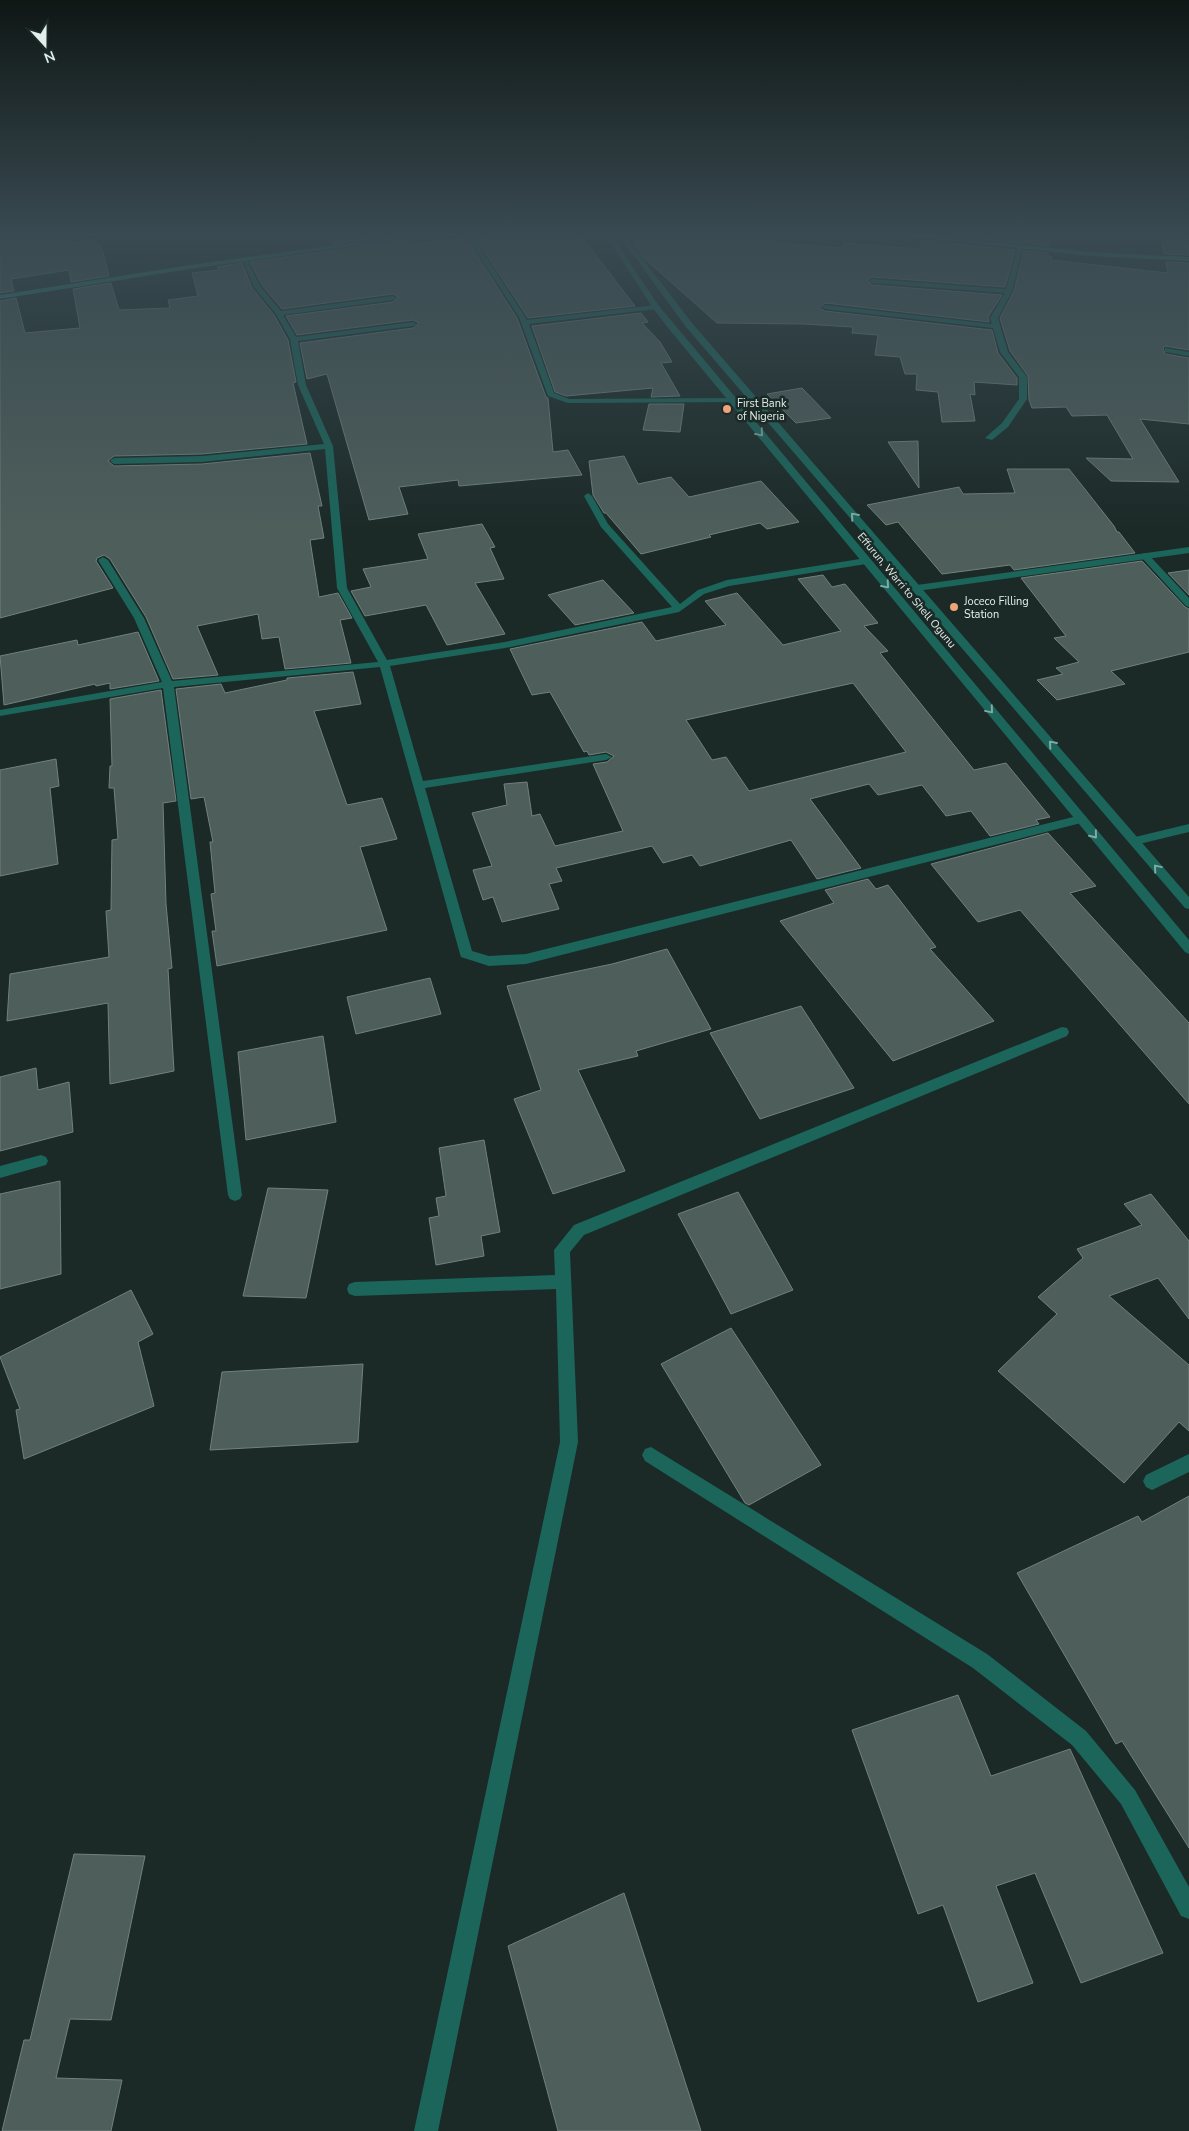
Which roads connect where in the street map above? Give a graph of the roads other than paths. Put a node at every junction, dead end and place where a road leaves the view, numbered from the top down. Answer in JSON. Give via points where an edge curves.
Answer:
{"nodes":[{"id":1,"x":290,"y":331,"type":"edge"},
{"id":2,"x":354,"y":331,"type":"edge"},
{"id":3,"x":528,"y":331,"type":"edge"},
{"id":4,"x":676,"y":331,"type":"edge"},
{"id":5,"x":695,"y":331,"type":"edge"},
{"id":6,"x":998,"y":331,"type":"edge"},
{"id":7,"x":294,"y":339,"type":"junction"},
{"id":8,"x":1168,"y":350,"type":"dead end"},
{"id":9,"x":1189,"y":354,"type":"edge"},
{"id":10,"x":733,"y":400,"type":"junction"},
{"id":11,"x":989,"y":438,"type":"dead end"},
{"id":12,"x":329,"y":446,"type":"junction"},
{"id":13,"x":114,"y":461,"type":"dead end"},
{"id":14,"x":588,"y":496,"type":"dead end"},
{"id":15,"x":1189,"y":550,"type":"edge"},
{"id":16,"x":1145,"y":556,"type":"junction"},
{"id":17,"x":103,"y":560,"type":"dead end"},
{"id":18,"x":866,"y":562,"type":"junction"},
{"id":19,"x":917,"y":588,"type":"junction"},
{"id":20,"x":1189,"y":604,"type":"edge"},
{"id":21,"x":680,"y":609,"type":"junction"},
{"id":22,"x":384,"y":664,"type":"junction"},
{"id":23,"x":168,"y":684,"type":"junction"},
{"id":24,"x":0,"y":713,"type":"edge"},
{"id":25,"x":606,"y":757,"type":"dead end"},
{"id":26,"x":419,"y":786,"type":"junction"},
{"id":27,"x":1081,"y":819,"type":"junction"},
{"id":28,"x":1189,"y":828,"type":"edge"},
{"id":29,"x":1135,"y":841,"type":"junction"},
{"id":30,"x":1189,"y":905,"type":"edge"},
{"id":31,"x":1189,"y":949,"type":"edge"},
{"id":32,"x":1062,"y":1032,"type":"dead end"},
{"id":33,"x":41,"y":1162,"type":"dead end"},
{"id":34,"x":0,"y":1172,"type":"edge"},
{"id":35,"x":235,"y":1195,"type":"dead end"},
{"id":36,"x":563,"y":1282,"type":"junction"},
{"id":37,"x":355,"y":1289,"type":"dead end"},
{"id":38,"x":651,"y":1455,"type":"dead end"},
{"id":39,"x":1189,"y":1463,"type":"edge"},
{"id":40,"x":1152,"y":1481,"type":"dead end"},
{"id":41,"x":1189,"y":1908,"type":"edge"},
{"id":42,"x":426,"y":2131,"type":"edge"}],
"edges":[{"from":1,"to":7,"type":"street"},
{"from":2,"to":7,"type":"street"},
{"from":3,"to":10,"type":"street","via":[[551,394],[558,398],[568,401]]},
{"from":4,"to":10,"type":"street","name":"Effurun, Warri to Shell Ogunu"},
{"from":19,"to":5,"type":"street","name":"Effurun, Warri to Shell Ogunu","one_way":true},
{"from":6,"to":11,"type":"street","via":[[1004,352],[1023,377],[1023,399],[1005,425]]},
{"from":7,"to":12,"type":"street","via":[[302,386]]},
{"from":8,"to":9,"type":"street"},
{"from":10,"to":18,"type":"street","name":"Effurun, Warri to Shell Ogunu","one_way":true},
{"from":12,"to":13,"type":"street","via":[[202,459]]},
{"from":12,"to":22,"type":"street","via":[[342,588]]},
{"from":14,"to":21,"type":"street","via":[[604,525]]},
{"from":15,"to":16,"type":"street"},
{"from":16,"to":19,"type":"street"},
{"from":16,"to":20,"type":"street"},
{"from":17,"to":23,"type":"street","via":[[139,618]]},
{"from":18,"to":21,"type":"street","via":[[727,583],[701,592]]},
{"from":18,"to":27,"type":"street","name":"Effurun, Warri to Shell Ogunu","one_way":true},
{"from":29,"to":19,"type":"street","name":"Effurun, Warri to Shell Ogunu","one_way":true},
{"from":21,"to":22,"type":"street","via":[[505,645]]},
{"from":22,"to":23,"type":"street"},
{"from":22,"to":26,"type":"street"},
{"from":23,"to":24,"type":"street"},
{"from":23,"to":35,"type":"street"},
{"from":25,"to":26,"type":"street"},
{"from":26,"to":27,"type":"street","via":[[466,954],[489,962],[526,959]]},
{"from":27,"to":31,"type":"street","name":"Effurun, Warri to Shell Ogunu","one_way":true},
{"from":28,"to":29,"type":"street"},
{"from":30,"to":29,"type":"street","name":"Effurun, Warri to Shell Ogunu","one_way":true},
{"from":32,"to":36,"type":"street","via":[[580,1230],[562,1250]]},
{"from":33,"to":34,"type":"street"},
{"from":36,"to":37,"type":"street"},
{"from":36,"to":42,"type":"street","via":[[568,1442]]},
{"from":38,"to":41,"type":"street","via":[[980,1661],[1080,1738],[1128,1797]]},
{"from":39,"to":40,"type":"street"}]}
